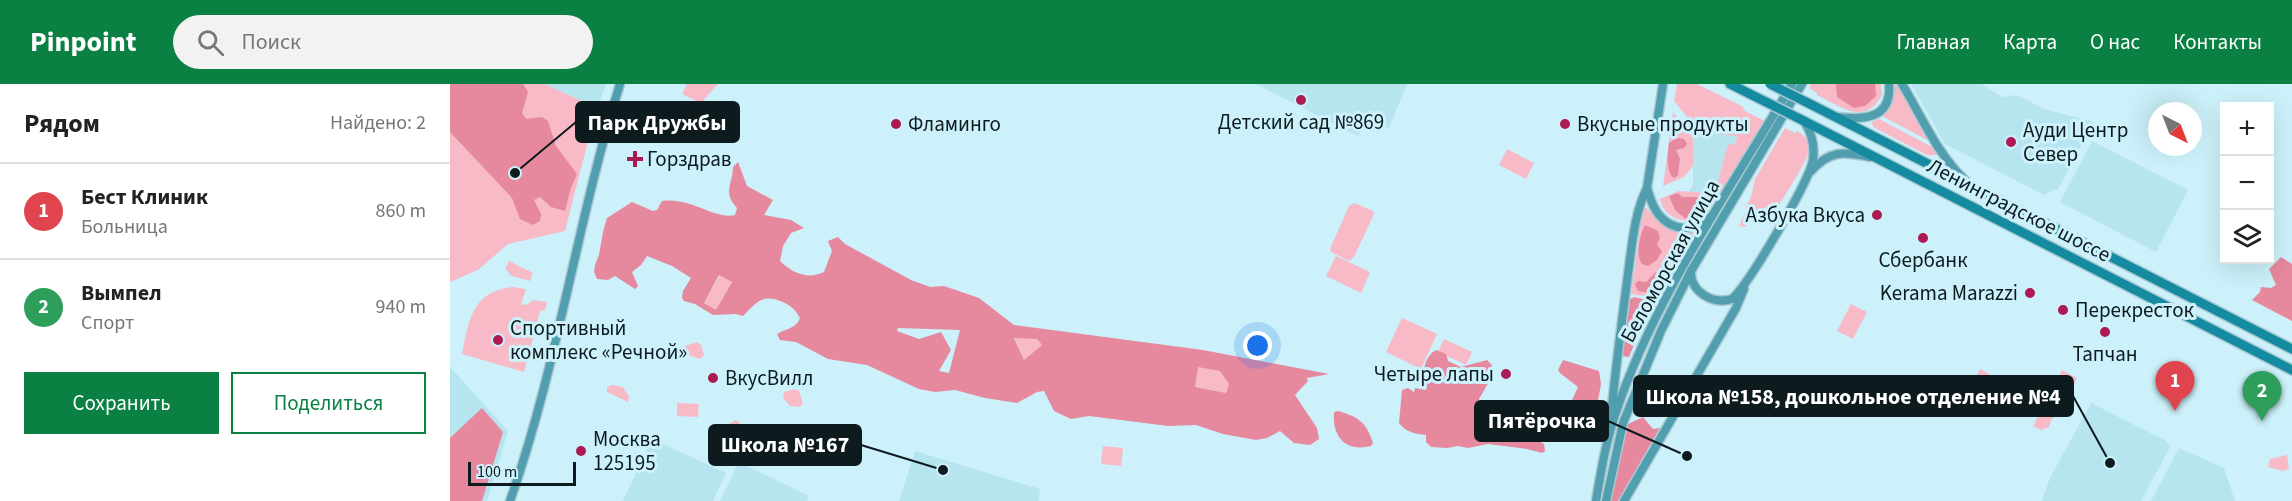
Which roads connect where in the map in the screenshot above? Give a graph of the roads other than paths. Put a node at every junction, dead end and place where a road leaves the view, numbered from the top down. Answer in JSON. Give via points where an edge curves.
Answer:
{"nodes":[{"id":1,"x":620,"y":84,"type":"edge"},
{"id":2,"x":1655,"y":84,"type":"edge"},
{"id":3,"x":1663,"y":84,"type":"edge"},
{"id":4,"x":1730,"y":84,"type":"edge"},
{"id":5,"x":1770,"y":84,"type":"edge"},
{"id":6,"x":1792,"y":84,"type":"edge"},
{"id":7,"x":1802,"y":84,"type":"edge"},
{"id":8,"x":1889,"y":84,"type":"edge"},
{"id":9,"x":1902,"y":84,"type":"edge"},
{"id":10,"x":1658,"y":104,"type":"junction"},
{"id":11,"x":1837,"y":117,"type":"junction"},
{"id":12,"x":1803,"y":120,"type":"junction"},
{"id":13,"x":1879,"y":158,"type":"junction"},
{"id":14,"x":1807,"y":176,"type":"junction"},
{"id":15,"x":1969,"y":184,"type":"junction"},
{"id":16,"x":1647,"y":188,"type":"junction"},
{"id":17,"x":1720,"y":205,"type":"junction"},
{"id":18,"x":1691,"y":271,"type":"junction"},
{"id":19,"x":1748,"y":280,"type":"junction"},
{"id":20,"x":2292,"y":349,"type":"edge"},
{"id":21,"x":2292,"y":370,"type":"edge"},
{"id":22,"x":1609,"y":434,"type":"junction"},
{"id":23,"x":510,"y":501,"type":"edge"},
{"id":24,"x":1596,"y":501,"type":"edge"},
{"id":25,"x":1606,"y":501,"type":"edge"},
{"id":26,"x":1624,"y":501,"type":"edge"}],
"edges":[{"from":1,"to":23,"type":"main road"},
{"from":2,"to":10,"type":"main road"},
{"from":3,"to":10,"type":"main road"},
{"from":4,"to":12,"type":"main road","name":"Ленинградское шоссе","bridge":true},
{"from":5,"to":11,"type":"main road","name":"Ленинградское шоссе","bridge":true},
{"from":6,"to":17,"type":"main road","name":"Беломорская улица"},
{"from":7,"to":18,"type":"main road","name":"Беломорская улица"},
{"from":8,"to":11,"type":"main road","via":[[1886,103],[1876,115]]},
{"from":9,"to":15,"type":"main road","via":[[1944,155]]},
{"from":10,"to":16,"type":"main road"},
{"from":11,"to":15,"type":"main road","name":"Ленинградское шоссе"},
{"from":12,"to":13,"type":"main road","name":"Ленинградское шоссе"},
{"from":12,"to":14,"type":"main road","via":[[1813,142]]},
{"from":13,"to":14,"type":"main road","via":[[1836,153],[1820,161]]},
{"from":13,"to":21,"type":"main road","name":"Ленинградское шоссе"},
{"from":14,"to":19,"type":"main road"},
{"from":15,"to":20,"type":"main road","name":"Ленинградское шоссе"},
{"from":16,"to":17,"type":"main road","via":[[1658,214],[1680,228],[1703,224]]},
{"from":16,"to":22,"type":"main road","via":[[1634,238]]},
{"from":17,"to":22,"type":"main road","name":"Беломорская улица","via":[[1651,326]]},
{"from":18,"to":19,"type":"main road","via":[[1697,289],[1717,301],[1732,299]]},
{"from":18,"to":25,"type":"main road","name":"Беломорская улица","via":[[1623,423]]},
{"from":19,"to":26,"type":"main road","via":[[1736,308]]},
{"from":22,"to":24,"type":"main road","name":"Беломорская улица"}]}
